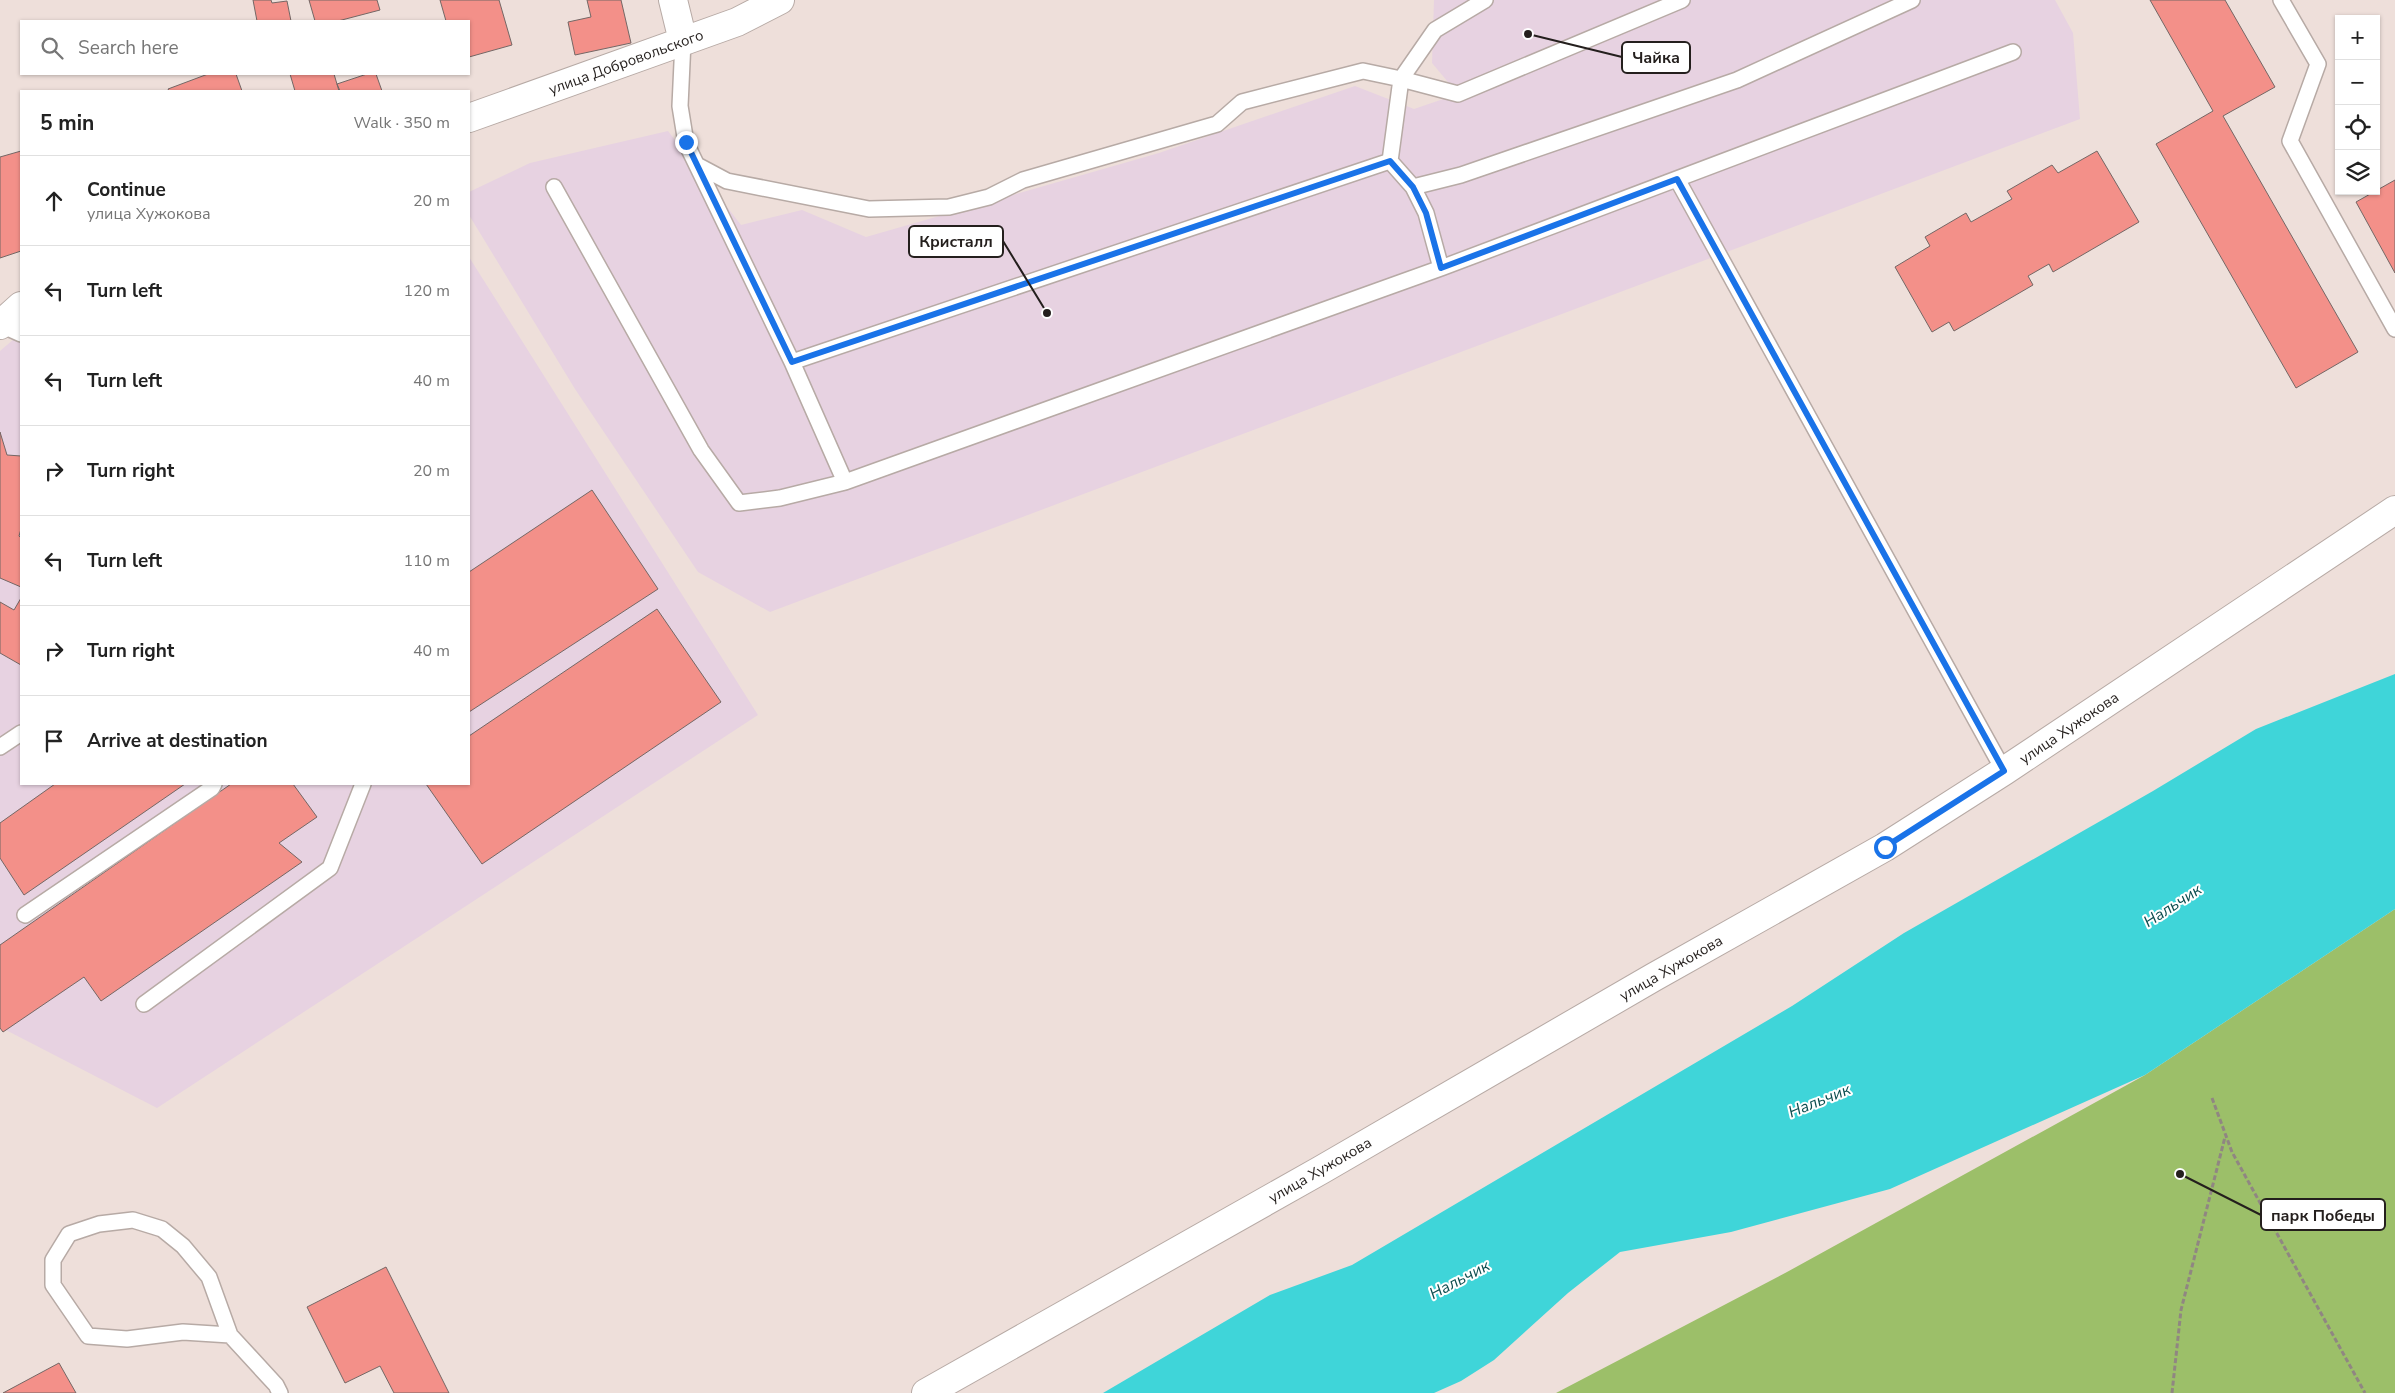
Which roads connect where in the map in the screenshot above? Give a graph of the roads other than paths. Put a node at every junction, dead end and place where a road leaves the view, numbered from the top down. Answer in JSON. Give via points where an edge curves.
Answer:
{"nodes":[{"id":1,"x":673,"y":0,"type":"edge"},
{"id":2,"x":780,"y":0,"type":"edge"},
{"id":3,"x":1485,"y":0,"type":"edge"},
{"id":4,"x":1682,"y":0,"type":"edge"},
{"id":5,"x":1912,"y":0,"type":"edge"},
{"id":6,"x":2282,"y":0,"type":"edge"},
{"id":7,"x":683,"y":41,"type":"junction"},
{"id":8,"x":2013,"y":52,"type":"dead end"},
{"id":9,"x":1402,"y":79,"type":"junction"},
{"id":10,"x":470,"y":118,"type":"edge"},
{"id":11,"x":1390,"y":161,"type":"junction"},
{"id":12,"x":697,"y":165,"type":"junction"},
{"id":13,"x":1677,"y":179,"type":"junction"},
{"id":14,"x":554,"y":186,"type":"dead end"},
{"id":15,"x":1413,"y":187,"type":"junction"},
{"id":16,"x":1441,"y":268,"type":"junction"},
{"id":17,"x":20,"y":308,"type":"edge"},
{"id":18,"x":8,"y":328,"type":"edge"},
{"id":19,"x":2395,"y":329,"type":"edge"},
{"id":20,"x":792,"y":362,"type":"junction"},
{"id":21,"x":845,"y":482,"type":"junction"},
{"id":22,"x":2395,"y":510,"type":"edge"},
{"id":23,"x":20,"y":734,"type":"edge"},
{"id":24,"x":0,"y":747,"type":"edge"},
{"id":25,"x":2004,"y":771,"type":"junction"},
{"id":26,"x":214,"y":785,"type":"edge"},
{"id":27,"x":363,"y":785,"type":"edge"},
{"id":28,"x":25,"y":915,"type":"dead end"},
{"id":29,"x":144,"y":1004,"type":"dead end"},
{"id":30,"x":230,"y":1335,"type":"junction"},
{"id":31,"x":280,"y":1393,"type":"edge"},
{"id":32,"x":926,"y":1393,"type":"edge"}],
"edges":[{"from":1,"to":7,"type":"street"},
{"from":2,"to":7,"type":"street","name":"улица Добровольского","via":[[737,22]]},
{"from":3,"to":9,"type":"lane","via":[[1435,30]]},
{"from":4,"to":9,"type":"lane","via":[[1458,94]]},
{"from":5,"to":15,"type":"lane","via":[[1737,80],[1461,175]]},
{"from":6,"to":19,"type":"lane","via":[[2318,64],[2290,141]]},
{"from":7,"to":10,"type":"street","name":"улица Добровольского"},
{"from":7,"to":12,"type":"lane","via":[[680,106],[686,142]]},
{"from":8,"to":13,"type":"lane"},
{"from":9,"to":11,"type":"lane"},
{"from":9,"to":12,"type":"lane","via":[[1363,71],[1242,102],[1217,124],[1023,180],[989,197],[949,207],[868,209],[727,181]]},
{"from":11,"to":15,"type":"lane"},
{"from":11,"to":20,"type":"lane"},
{"from":12,"to":20,"type":"lane"},
{"from":13,"to":16,"type":"lane"},
{"from":13,"to":25,"type":"lane"},
{"from":14,"to":21,"type":"lane","via":[[701,450],[739,502],[780,498]]},
{"from":15,"to":16,"type":"lane","via":[[1426,213]]},
{"from":16,"to":21,"type":"lane"},
{"from":17,"to":18,"type":"street"},
{"from":20,"to":21,"type":"lane"},
{"from":22,"to":25,"type":"street","name":"улица Хужокова"},
{"from":23,"to":24,"type":"lane"},
{"from":25,"to":32,"type":"street","name":"улица Хужокова","via":[[1885,847]]},
{"from":26,"to":28,"type":"lane"},
{"from":27,"to":29,"type":"lane","via":[[330,868]]},
{"from":30,"to":30,"type":"lane","via":[[208,1277],[183,1246],[162,1229],[133,1220],[99,1224],[70,1234],[53,1260],[53,1285],[88,1336],[127,1339],[183,1332]]},
{"from":30,"to":31,"type":"lane","via":[[276,1384]]}]}
